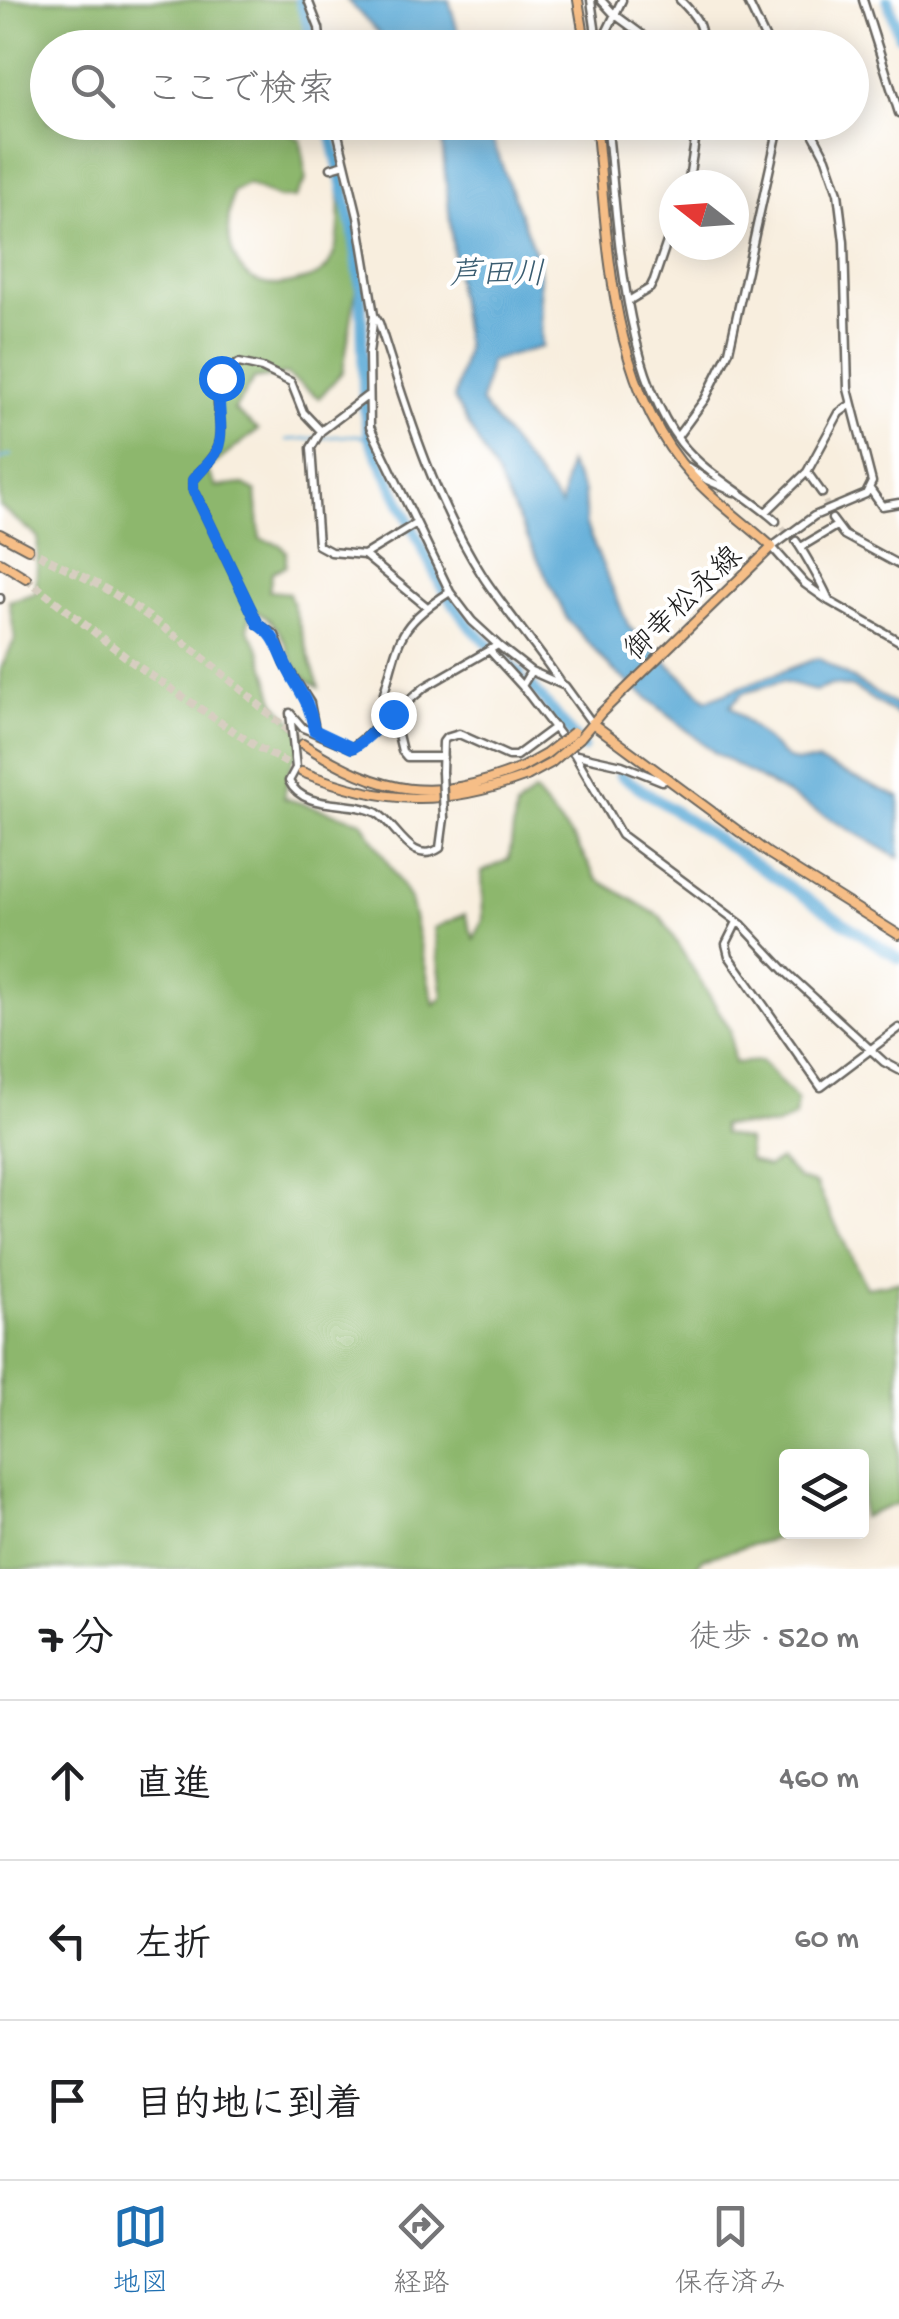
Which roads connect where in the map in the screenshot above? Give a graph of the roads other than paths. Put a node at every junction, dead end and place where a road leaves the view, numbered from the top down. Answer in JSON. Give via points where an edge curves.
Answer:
{"nodes":[{"id":1,"x":308,"y":0,"type":"edge"},
{"id":2,"x":578,"y":0,"type":"edge"},
{"id":3,"x":591,"y":0,"type":"edge"},
{"id":4,"x":601,"y":0,"type":"edge"},
{"id":5,"x":622,"y":0,"type":"edge"},
{"id":6,"x":680,"y":0,"type":"edge"},
{"id":7,"x":746,"y":0,"type":"edge"},
{"id":8,"x":863,"y":0,"type":"edge"},
{"id":9,"x":614,"y":14,"type":"junction"},
{"id":10,"x":319,"y":30,"type":"edge"},
{"id":11,"x":583,"y":30,"type":"edge"},
{"id":12,"x":597,"y":30,"type":"edge"},
{"id":13,"x":608,"y":30,"type":"edge"},
{"id":14,"x":636,"y":30,"type":"edge"},
{"id":15,"x":701,"y":30,"type":"edge"},
{"id":16,"x":761,"y":30,"type":"edge"},
{"id":17,"x":899,"y":113,"type":"edge"},
{"id":18,"x":339,"y":140,"type":"edge"},
{"id":19,"x":598,"y":140,"type":"edge"},
{"id":20,"x":609,"y":140,"type":"edge"},
{"id":21,"x":695,"y":140,"type":"edge"},
{"id":22,"x":776,"y":140,"type":"edge"},
{"id":23,"x":816,"y":140,"type":"edge"},
{"id":24,"x":345,"y":164,"type":"junction"},
{"id":25,"x":332,"y":168,"type":"dead end"},
{"id":26,"x":690,"y":170,"type":"edge"},
{"id":27,"x":661,"y":260,"type":"edge"},
{"id":28,"x":630,"y":302,"type":"junction"},
{"id":29,"x":374,"y":315,"type":"junction"},
{"id":30,"x":627,"y":352,"type":"junction"},
{"id":31,"x":368,"y":396,"type":"junction"},
{"id":32,"x":850,"y":405,"type":"junction"},
{"id":33,"x":318,"y":436,"type":"junction"},
{"id":34,"x":677,"y":437,"type":"junction"},
{"id":35,"x":679,"y":460,"type":"junction"},
{"id":36,"x":807,"y":472,"type":"junction"},
{"id":37,"x":870,"y":489,"type":"junction"},
{"id":38,"x":740,"y":493,"type":"junction"},
{"id":39,"x":822,"y":493,"type":"tunnel mouth"},
{"id":40,"x":899,"y":503,"type":"edge"},
{"id":41,"x":766,"y":512,"type":"junction"},
{"id":42,"x":776,"y":521,"type":"tunnel mouth"},
{"id":43,"x":415,"y":524,"type":"junction"},
{"id":44,"x":0,"y":534,"type":"edge"},
{"id":45,"x":772,"y":547,"type":"junction"},
{"id":46,"x":28,"y":549,"type":"tunnel mouth"},
{"id":47,"x":364,"y":554,"type":"junction"},
{"id":48,"x":0,"y":562,"type":"edge"},
{"id":49,"x":899,"y":564,"type":"edge"},
{"id":50,"x":26,"y":578,"type":"tunnel mouth"},
{"id":51,"x":448,"y":594,"type":"junction"},
{"id":52,"x":829,"y":602,"type":"junction"},
{"id":53,"x":426,"y":606,"type":"junction"},
{"id":54,"x":899,"y":640,"type":"edge"},
{"id":55,"x":498,"y":645,"type":"junction"},
{"id":56,"x":490,"y":652,"type":"junction"},
{"id":57,"x":531,"y":671,"type":"junction"},
{"id":58,"x":561,"y":683,"type":"junction"},
{"id":59,"x":522,"y":686,"type":"junction"},
{"id":60,"x":393,"y":714,"type":"junction"},
{"id":61,"x":592,"y":724,"type":"junction"},
{"id":62,"x":555,"y":727,"type":"junction"},
{"id":63,"x":314,"y":730,"type":"junction"},
{"id":64,"x":304,"y":744,"type":"tunnel mouth"},
{"id":65,"x":575,"y":755,"type":"junction"},
{"id":66,"x":442,"y":757,"type":"junction"},
{"id":67,"x":302,"y":772,"type":"tunnel mouth"},
{"id":68,"x":524,"y":772,"type":"junction"},
{"id":69,"x":668,"y":779,"type":"junction"},
{"id":70,"x":737,"y":922,"type":"junction"},
{"id":71,"x":899,"y":936,"type":"edge"},
{"id":72,"x":899,"y":1028,"type":"edge"},
{"id":73,"x":870,"y":1048,"type":"junction"},
{"id":74,"x":899,"y":1070,"type":"edge"}],
"edges":[{"from":1,"to":10,"type":"street"},
{"from":2,"to":11,"type":"main road"},
{"from":3,"to":12,"type":"street"},
{"from":4,"to":9,"type":"street"},
{"from":5,"to":9,"type":"street"},
{"from":6,"to":15,"type":"street"},
{"from":7,"to":16,"type":"street"},
{"from":8,"to":17,"type":"street"},
{"from":9,"to":13,"type":"street"},
{"from":9,"to":14,"type":"street"},
{"from":18,"to":24,"type":"street"},
{"from":19,"to":30,"type":"main road","name":"御幸松永線"},
{"from":20,"to":28,"type":"street"},
{"from":21,"to":26,"type":"street"},
{"from":22,"to":34,"type":"street","via":[[729,351]]},
{"from":23,"to":32,"type":"street","via":[[841,208]]},
{"from":24,"to":25,"type":"street"},
{"from":24,"to":29,"type":"street"},
{"from":27,"to":28,"type":"street","via":[[650,288]]},
{"from":28,"to":30,"type":"street"},
{"from":28,"to":34,"type":"street","via":[[649,383]]},
{"from":29,"to":31,"type":"street"},
{"from":29,"to":58,"type":"street","via":[[416,439],[455,527]]},
{"from":30,"to":35,"type":"main road","name":"御幸松永線","via":[[646,406]]},
{"from":31,"to":33,"type":"street"},
{"from":31,"to":43,"type":"street","via":[[370,427]]},
{"from":32,"to":36,"type":"street"},
{"from":32,"to":37,"type":"street"},
{"from":33,"to":47,"type":"street","via":[[310,457],[318,545]]},
{"from":33,"to":63,"type":"street","via":[[292,382],[238,363],[218,390],[217,452],[193,480],[258,624],[275,635],[310,703]]},
{"from":34,"to":38,"type":"street"},
{"from":35,"to":38,"type":"street"},
{"from":35,"to":45,"type":"main road","name":"御幸松永線"},
{"from":36,"to":39,"type":"street"},
{"from":36,"to":41,"type":"street"},
{"from":37,"to":40,"type":"street","via":[[882,506]]},
{"from":37,"to":45,"type":"street","via":[[814,516]]},
{"from":38,"to":41,"type":"street"},
{"from":41,"to":42,"type":"street"},
{"from":43,"to":47,"type":"street"},
{"from":43,"to":51,"type":"street"},
{"from":44,"to":46,"type":"main road"},
{"from":45,"to":52,"type":"street"},
{"from":45,"to":61,"type":"main road","name":"御幸松永線"},
{"from":47,"to":53,"type":"street"},
{"from":48,"to":50,"type":"main road"},
{"from":49,"to":52,"type":"street","via":[[834,523],[798,544]]},
{"from":51,"to":53,"type":"street"},
{"from":51,"to":55,"type":"street"},
{"from":52,"to":54,"type":"street"},
{"from":53,"to":60,"type":"street","via":[[404,628],[383,698]]},
{"from":55,"to":56,"type":"street"},
{"from":55,"to":57,"type":"street"},
{"from":56,"to":59,"type":"street"},
{"from":56,"to":60,"type":"street","via":[[425,687]]},
{"from":57,"to":58,"type":"street"},
{"from":57,"to":59,"type":"street"},
{"from":58,"to":61,"type":"street"},
{"from":59,"to":62,"type":"street"},
{"from":60,"to":63,"type":"street","via":[[352,748]]},
{"from":60,"to":66,"type":"street","via":[[407,757]]},
{"from":61,"to":68,"type":"main road","bridge":true},
{"from":61,"to":69,"type":"main road"},
{"from":62,"to":65,"type":"street"},
{"from":62,"to":66,"type":"street","via":[[516,756],[452,734],[443,742]]},
{"from":63,"to":66,"type":"street","bridge":true,"via":[[290,714],[296,768],[289,780],[298,792],[374,812],[422,853],[444,840]]},
{"from":64,"to":68,"type":"main road","via":[[352,773],[402,788],[464,788]]},
{"from":65,"to":69,"type":"street"},
{"from":65,"to":70,"type":"street","via":[[621,834]]},
{"from":67,"to":68,"type":"main road","via":[[357,791],[430,799],[485,792]]},
{"from":69,"to":71,"type":"main road"},
{"from":70,"to":73,"type":"street"},
{"from":70,"to":73,"type":"street","via":[[726,944],[729,956],[818,1085],[824,1087]]},
{"from":72,"to":73,"type":"street"},
{"from":73,"to":74,"type":"street"}]}
